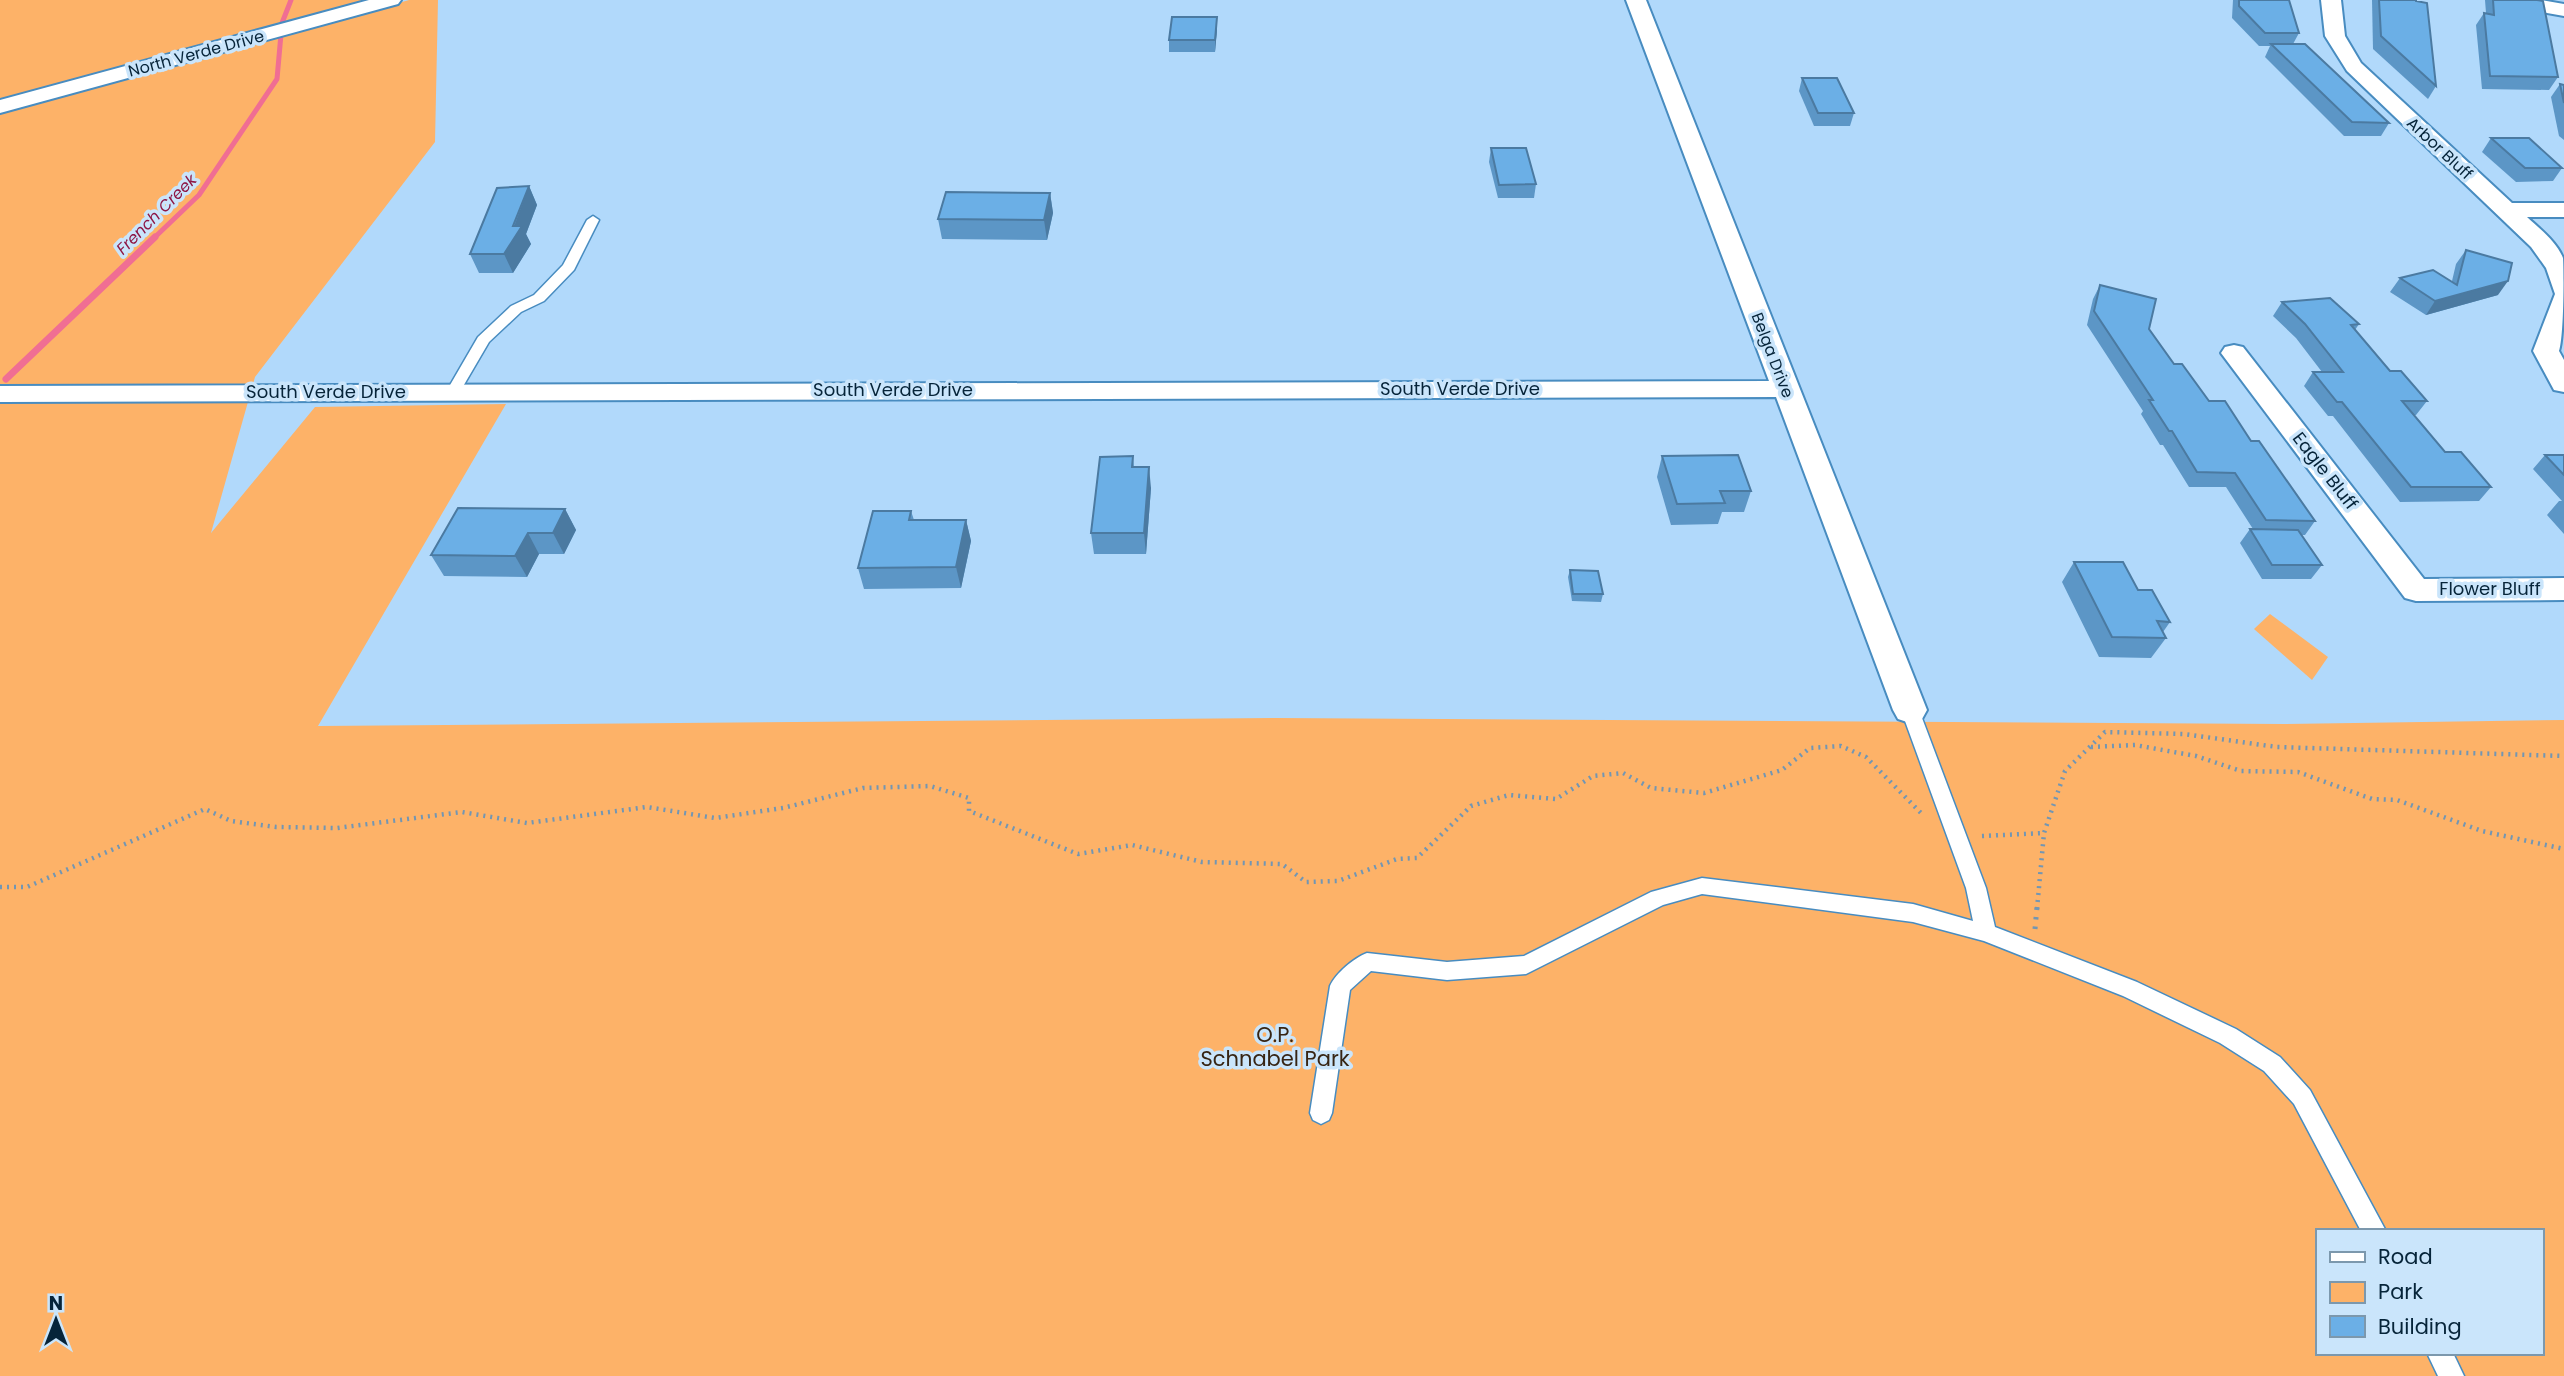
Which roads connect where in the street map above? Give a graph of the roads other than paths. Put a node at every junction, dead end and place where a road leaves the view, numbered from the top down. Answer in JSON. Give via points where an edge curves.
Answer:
{"nodes":[{"id":1,"x":391,"y":0,"type":"edge"},
{"id":2,"x":1636,"y":0,"type":"edge"},
{"id":3,"x":2331,"y":0,"type":"edge"},
{"id":4,"x":2509,"y":0,"type":"edge"},
{"id":5,"x":2564,"y":10,"type":"edge"},
{"id":6,"x":0,"y":107,"type":"edge"},
{"id":7,"x":2507,"y":210,"type":"junction"},
{"id":8,"x":2564,"y":210,"type":"edge"},
{"id":9,"x":593,"y":220,"type":"dead end"},
{"id":10,"x":2564,"y":289,"type":"edge"},
{"id":11,"x":2564,"y":299,"type":"edge"},
{"id":12,"x":2235,"y":353,"type":"dead end"},
{"id":13,"x":2555,"y":354,"type":"edge"},
{"id":14,"x":2564,"y":384,"type":"edge"},
{"id":15,"x":1786,"y":389,"type":"junction"},
{"id":16,"x":453,"y":392,"type":"junction"},
{"id":17,"x":0,"y":394,"type":"edge"},
{"id":18,"x":2564,"y":589,"type":"edge"},
{"id":19,"x":2416,"y":590,"type":"joint"},
{"id":20,"x":1910,"y":710,"type":"joint"},
{"id":21,"x":1986,"y":933,"type":"junction"},
{"id":22,"x":1321,"y":1113,"type":"dead end"},
{"id":23,"x":2373,"y":1229,"type":"edge"},
{"id":24,"x":2440,"y":1355,"type":"edge"},
{"id":25,"x":2452,"y":1376,"type":"edge"}],
"edges":[{"from":1,"to":6,"type":"street","name":"North Verde Drive"},
{"from":2,"to":15,"type":"street","name":"Belga Drive"},
{"from":3,"to":7,"type":"street","name":"Arbor Bluff","via":[[2334,37],[2354,67]]},
{"from":4,"to":5,"type":"street"},
{"from":7,"to":8,"type":"street"},
{"from":7,"to":10,"type":"street","name":"Arbor Bluff","via":[[2550,255]]},
{"from":9,"to":16,"type":"lane","via":[[569,267],[538,298],[516,309],[483,340]]},
{"from":11,"to":13,"type":"street"},
{"from":12,"to":19,"type":"street","name":"Eagle Bluff"},
{"from":13,"to":14,"type":"street"},
{"from":15,"to":16,"type":"street","name":"South Verde Drive"},
{"from":15,"to":20,"type":"street","name":"Belga Drive"},
{"from":16,"to":17,"type":"street","name":"South Verde Drive"},
{"from":18,"to":19,"type":"street","name":"Flower Bluff"},
{"from":20,"to":21,"type":"lane","via":[[1976,888]]},
{"from":21,"to":22,"type":"lane","via":[[1913,913],[1702,886],[1658,898],[1526,965],[1447,971],[1367,961],[1340,986]]},
{"from":21,"to":23,"type":"lane","via":[[2130,989],[2228,1036],[2272,1064],[2302,1097]]},
{"from":24,"to":25,"type":"lane"}]}
